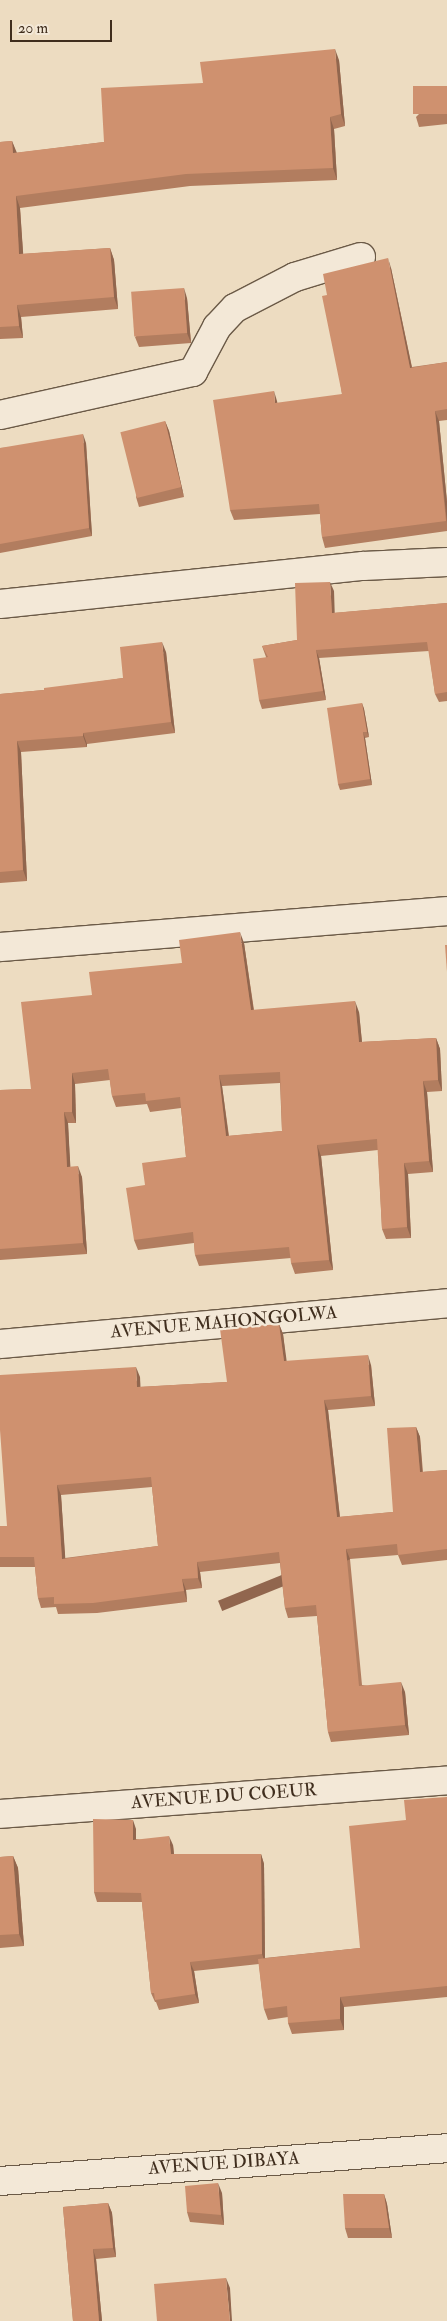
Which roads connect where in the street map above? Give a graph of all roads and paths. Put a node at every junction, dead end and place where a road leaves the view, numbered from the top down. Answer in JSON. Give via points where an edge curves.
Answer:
{"nodes":[{"id":1,"x":361,"y":257,"type":"dead end"},
{"id":2,"x":0,"y":415,"type":"edge"},
{"id":3,"x":447,"y":562,"type":"edge"},
{"id":4,"x":0,"y":604,"type":"edge"},
{"id":5,"x":447,"y":911,"type":"edge"},
{"id":6,"x":0,"y":946,"type":"edge"},
{"id":7,"x":447,"y":1303,"type":"edge"},
{"id":8,"x":0,"y":1344,"type":"edge"},
{"id":9,"x":447,"y":1780,"type":"edge"},
{"id":10,"x":0,"y":1814,"type":"edge"},
{"id":11,"x":447,"y":2148,"type":"edge"},
{"id":12,"x":0,"y":2180,"type":"edge"}],
"edges":[{"from":1,"to":2,"type":"street","via":[[295,277],[235,308],[217,328],[193,372]]},
{"from":3,"to":4,"type":"street","via":[[363,566]]},
{"from":5,"to":6,"type":"street"},
{"from":7,"to":8,"type":"street","name":"AVENUE MAHONGOLWA"},
{"from":9,"to":10,"type":"street","name":"AVENUE DU COEUR"},
{"from":11,"to":12,"type":"street","name":"AVENUE DIBAYA"}]}
